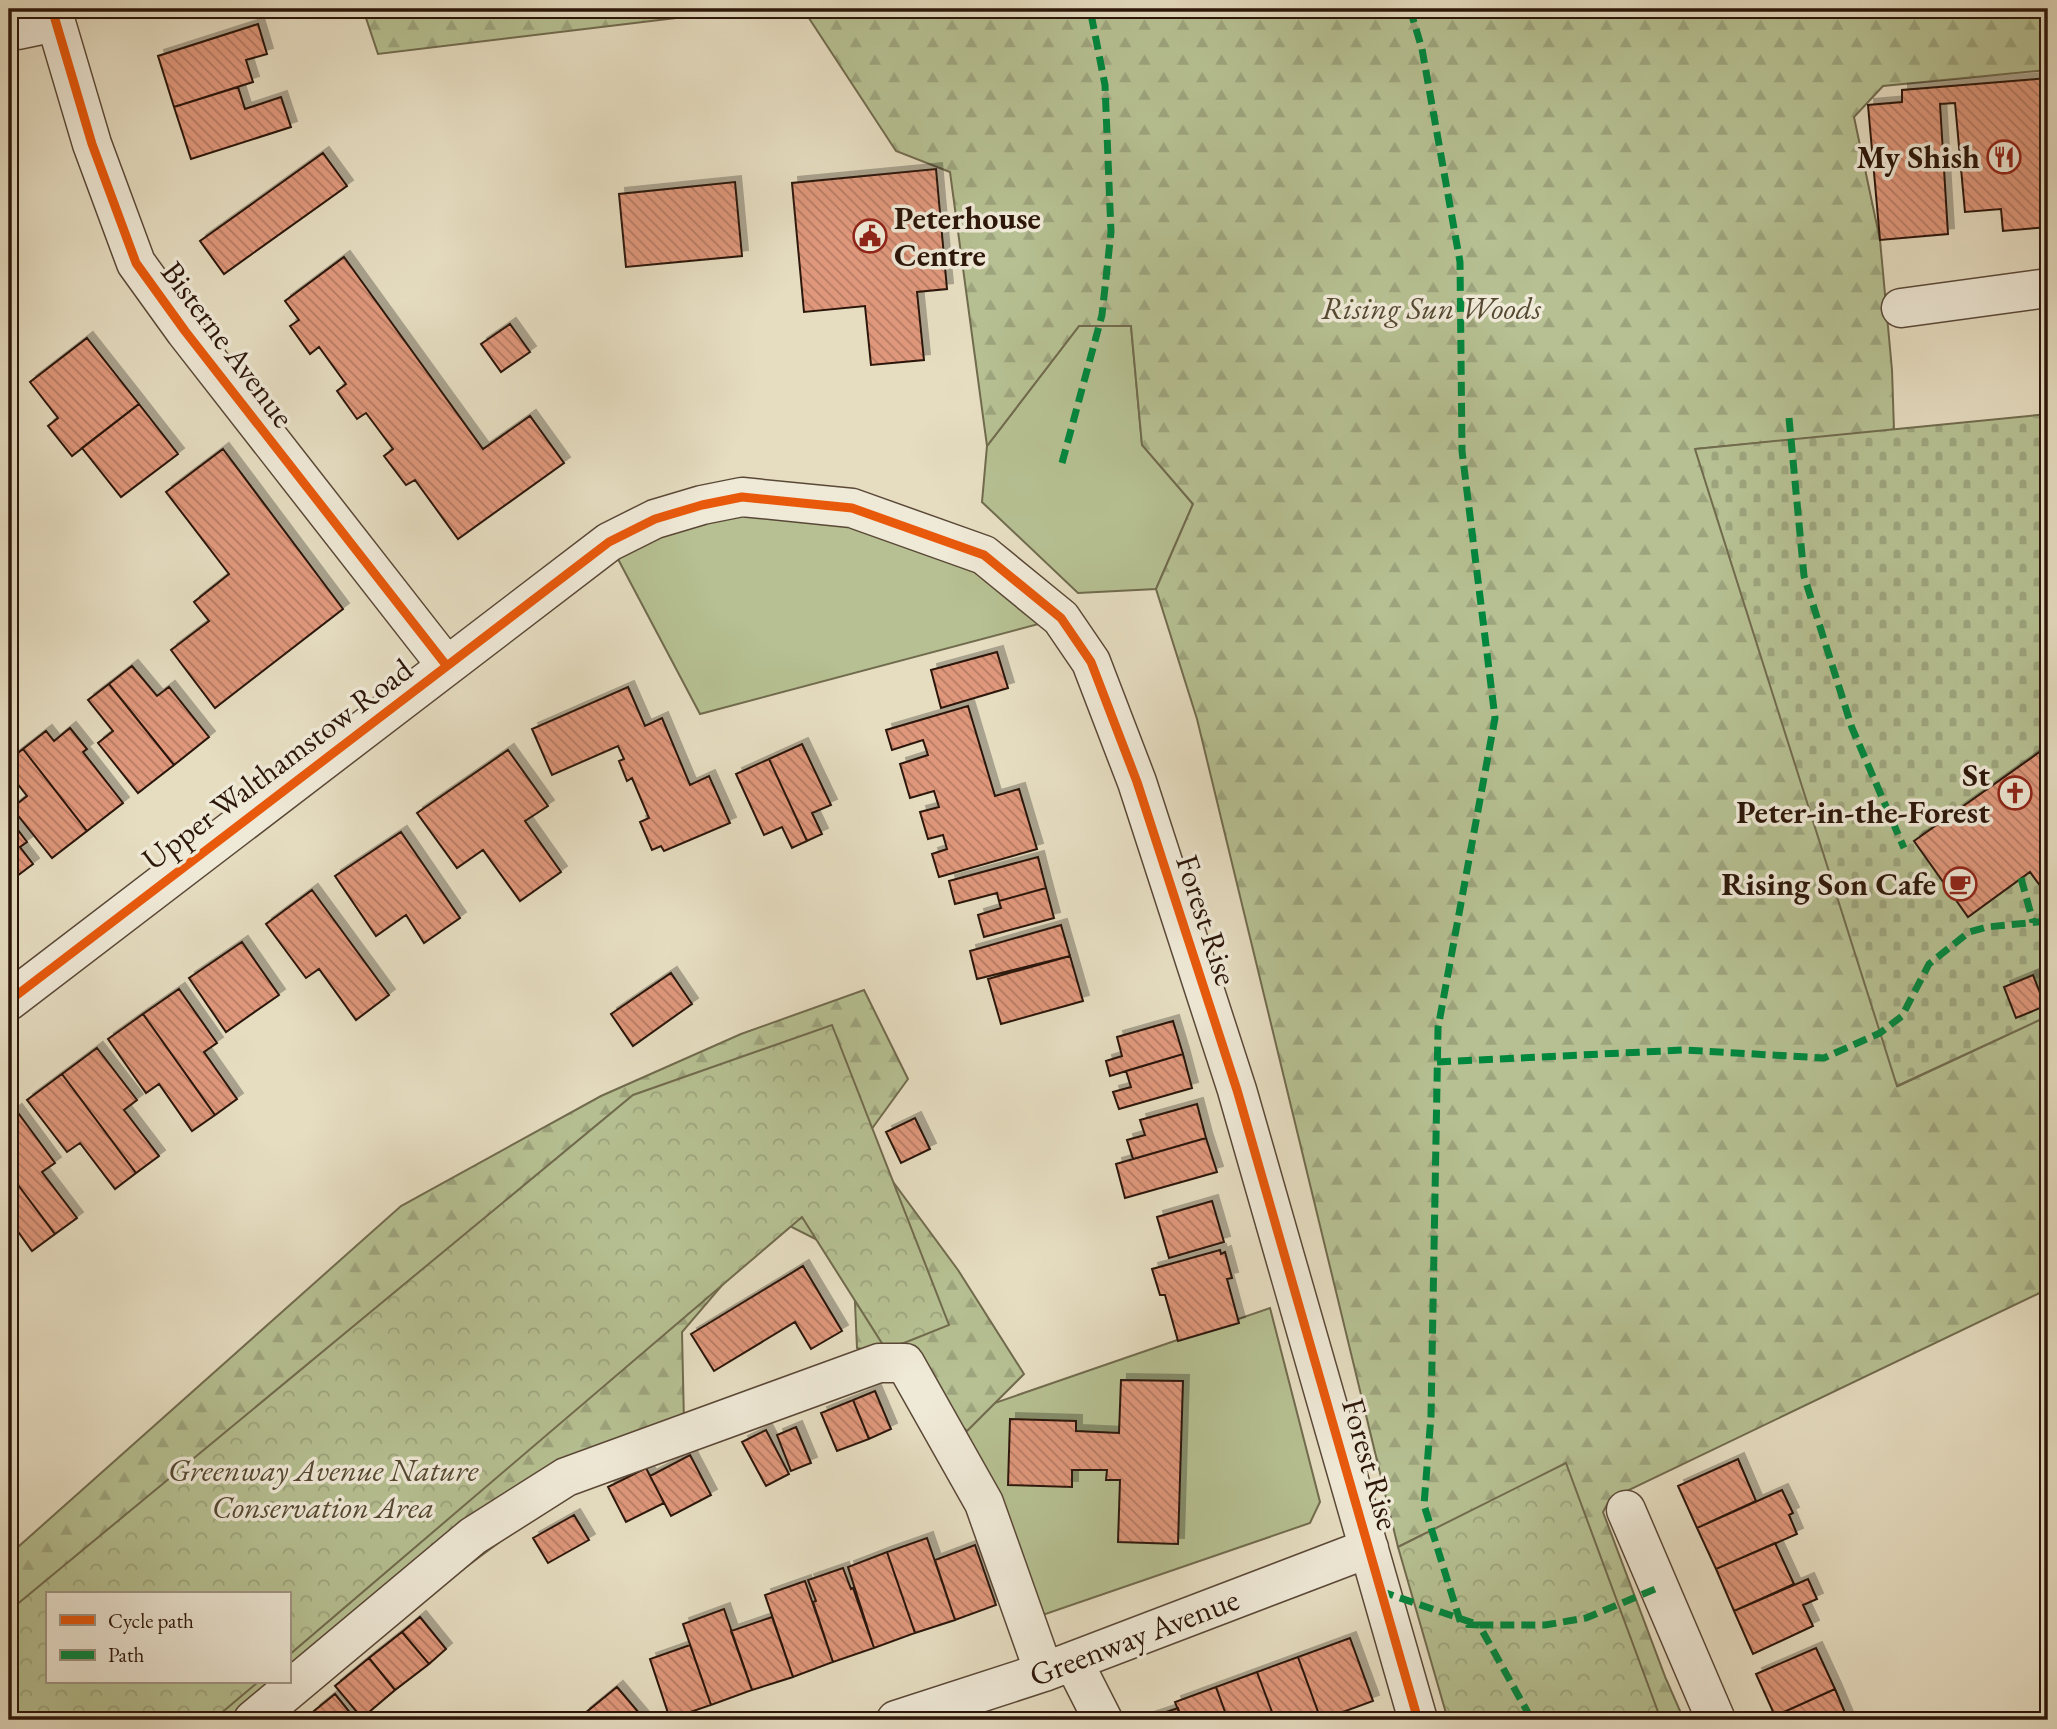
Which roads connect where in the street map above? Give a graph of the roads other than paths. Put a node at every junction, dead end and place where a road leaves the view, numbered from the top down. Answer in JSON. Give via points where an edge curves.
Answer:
{"nodes":[{"id":1,"x":54,"y":15,"type":"edge"},
{"id":2,"x":9,"y":28,"type":"edge"},
{"id":3,"x":2048,"y":288,"type":"edge"},
{"id":4,"x":1901,"y":308,"type":"dead end"},
{"id":5,"x":609,"y":542,"type":"joint"},
{"id":6,"x":446,"y":665,"type":"junction"},
{"id":7,"x":9,"y":1000,"type":"edge"},
{"id":8,"x":1626,"y":1510,"type":"dead end"},
{"id":9,"x":1369,"y":1548,"type":"junction"},
{"id":10,"x":1058,"y":1666,"type":"junction"},
{"id":11,"x":253,"y":1720,"type":"edge"},
{"id":12,"x":896,"y":1720,"type":"edge"},
{"id":13,"x":1103,"y":1720,"type":"edge"},
{"id":14,"x":1418,"y":1720,"type":"edge"},
{"id":15,"x":1716,"y":1720,"type":"edge"}],
"edges":[{"from":1,"to":2,"type":"street","via":[[18,30]]},
{"from":1,"to":6,"type":"street","name":"Bisterne Avenue","via":[[92,144],[136,262]]},
{"from":3,"to":4,"type":"street"},
{"from":5,"to":6,"type":"street","name":"Upper Walthamstow Road"},
{"from":5,"to":9,"type":"street","name":"Forest Rise","via":[[655,519],[742,497],[852,508],[984,555],[1061,618],[1091,662],[1137,782],[1237,1090]]},
{"from":6,"to":7,"type":"street","name":"Upper Walthamstow Road"},
{"from":8,"to":15,"type":"street"},
{"from":9,"to":10,"type":"street","name":"Greenway Avenue"},
{"from":9,"to":14,"type":"street","name":"Forest Rise"},
{"from":10,"to":11,"type":"street","via":[[984,1503],[905,1363],[895,1361],[566,1477],[473,1536]]},
{"from":10,"to":12,"type":"street","name":"Greenway Avenue"},
{"from":10,"to":13,"type":"street"}]}
